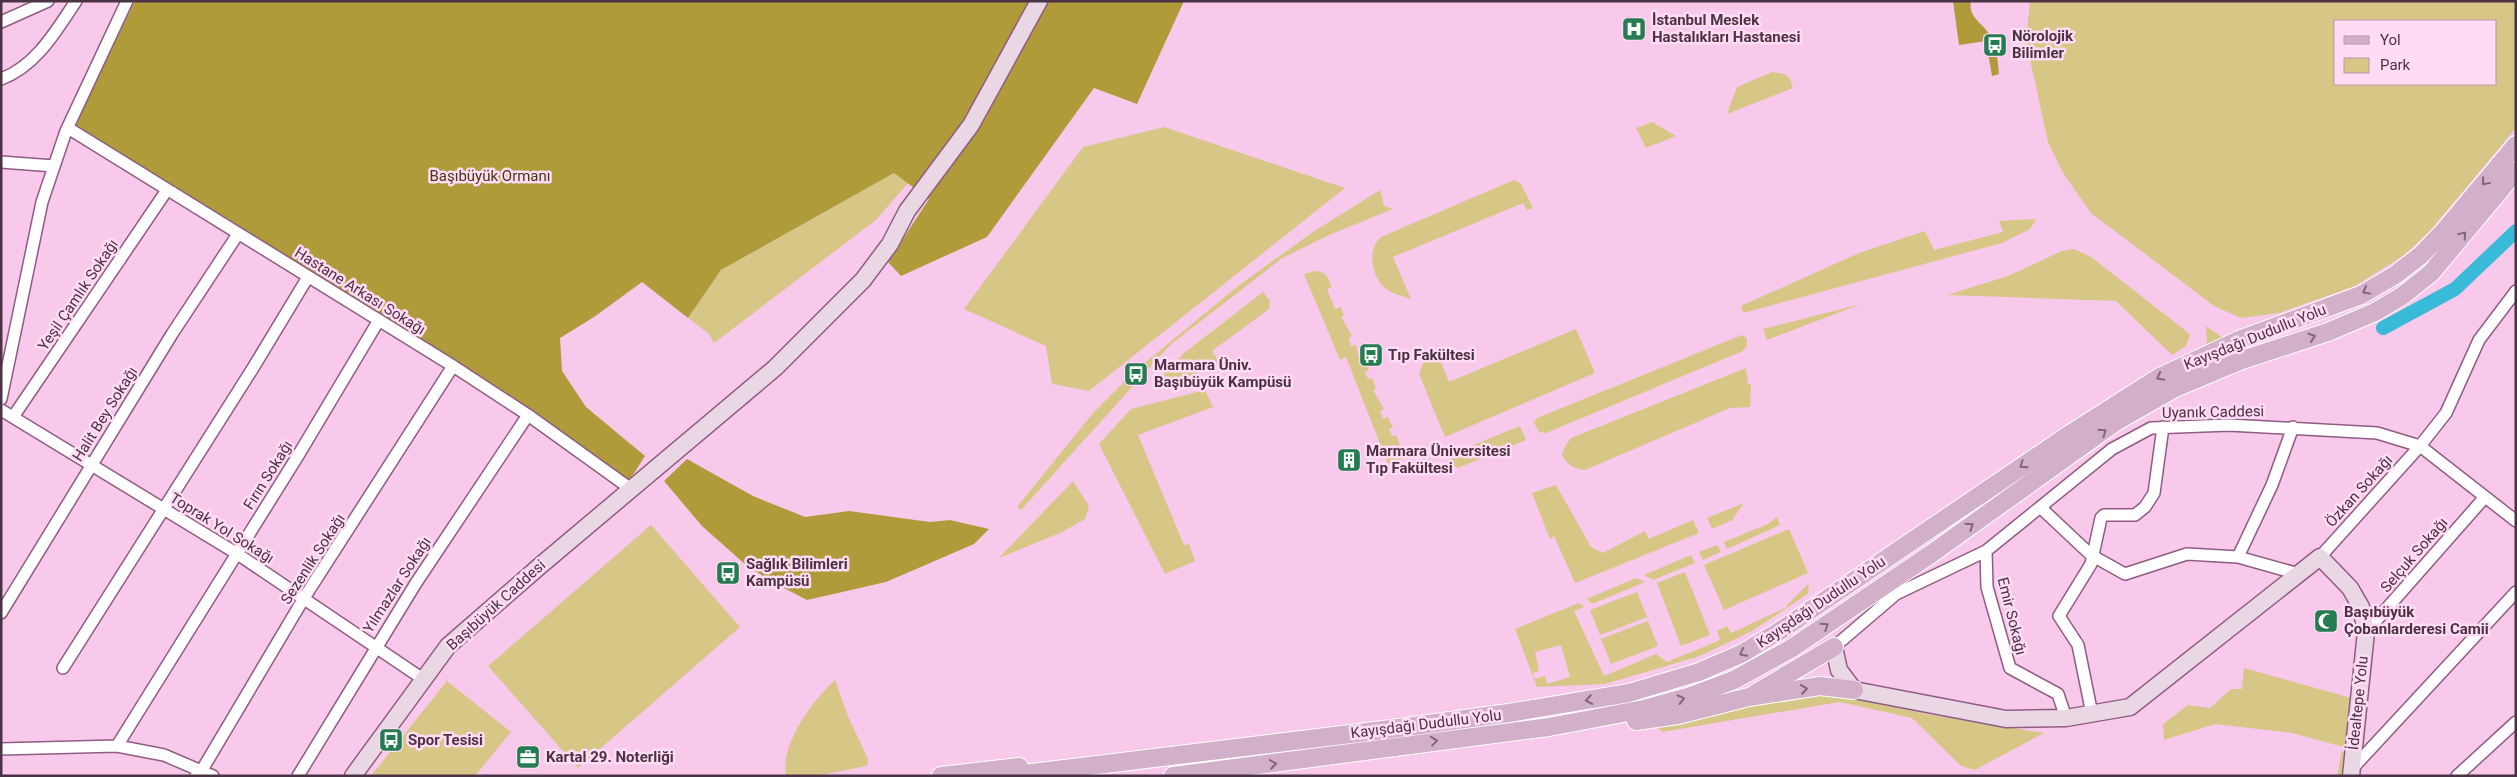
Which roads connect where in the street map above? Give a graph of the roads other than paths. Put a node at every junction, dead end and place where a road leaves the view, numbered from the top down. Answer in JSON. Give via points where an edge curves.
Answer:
{"nodes":[{"id":1,"x":48,"y":1,"type":"edge"},
{"id":2,"x":76,"y":1,"type":"edge"},
{"id":3,"x":127,"y":1,"type":"edge"},
{"id":4,"x":1039,"y":1,"type":"edge"},
{"id":5,"x":1,"y":22,"type":"edge"},
{"id":6,"x":1,"y":80,"type":"edge"},
{"id":7,"x":68,"y":128,"type":"junction"},
{"id":8,"x":2516,"y":145,"type":"edge"},
{"id":9,"x":1,"y":162,"type":"edge"},
{"id":10,"x":54,"y":166,"type":"junction"},
{"id":11,"x":2516,"y":172,"type":"edge"},
{"id":12,"x":167,"y":190,"type":"junction"},
{"id":13,"x":238,"y":234,"type":"junction"},
{"id":14,"x":308,"y":277,"type":"junction"},
{"id":15,"x":2516,"y":291,"type":"edge"},
{"id":16,"x":379,"y":320,"type":"junction"},
{"id":17,"x":453,"y":366,"type":"junction"},
{"id":18,"x":1,"y":399,"type":"edge"},
{"id":19,"x":1,"y":410,"type":"edge"},
{"id":20,"x":528,"y":415,"type":"junction"},
{"id":21,"x":13,"y":417,"type":"junction"},
{"id":22,"x":2163,"y":427,"type":"junction"},
{"id":23,"x":2293,"y":427,"type":"junction"},
{"id":24,"x":2420,"y":446,"type":"junction"},
{"id":25,"x":90,"y":466,"type":"junction"},
{"id":26,"x":637,"y":484,"type":"junction"},
{"id":27,"x":2485,"y":497,"type":"junction"},
{"id":28,"x":2041,"y":508,"type":"junction"},
{"id":29,"x":163,"y":510,"type":"junction"},
{"id":30,"x":2516,"y":521,"type":"edge"},
{"id":31,"x":1986,"y":551,"type":"junction"},
{"id":32,"x":236,"y":553,"type":"junction"},
{"id":33,"x":2091,"y":555,"type":"junction"},
{"id":34,"x":2238,"y":557,"type":"junction"},
{"id":35,"x":2320,"y":557,"type":"junction"},
{"id":36,"x":2299,"y":574,"type":"junction"},
{"id":37,"x":2516,"y":592,"type":"edge"},
{"id":38,"x":304,"y":598,"type":"junction"},
{"id":39,"x":1,"y":613,"type":"edge"},
{"id":40,"x":2366,"y":632,"type":"junction"},
{"id":41,"x":375,"y":647,"type":"junction"},
{"id":42,"x":1834,"y":647,"type":"junction"},
{"id":43,"x":63,"y":668,"type":"dead end"},
{"id":44,"x":423,"y":679,"type":"junction"},
{"id":45,"x":1854,"y":690,"type":"junction"},
{"id":46,"x":1749,"y":697,"type":"junction"},
{"id":47,"x":2092,"y":714,"type":"junction"},
{"id":48,"x":2066,"y":718,"type":"junction"},
{"id":49,"x":2516,"y":722,"type":"edge"},
{"id":50,"x":1548,"y":727,"type":"junction"},
{"id":51,"x":117,"y":746,"type":"junction"},
{"id":52,"x":1,"y":749,"type":"edge"},
{"id":53,"x":1110,"y":762,"type":"junction"},
{"id":54,"x":199,"y":773,"type":"edge"},
{"id":55,"x":2351,"y":773,"type":"edge"},
{"id":56,"x":213,"y":776,"type":"edge"},
{"id":57,"x":298,"y":776,"type":"edge"},
{"id":58,"x":353,"y":776,"type":"edge"},
{"id":59,"x":941,"y":776,"type":"edge"},
{"id":60,"x":1007,"y":776,"type":"edge"},
{"id":61,"x":1173,"y":776,"type":"edge"},
{"id":62,"x":2457,"y":776,"type":"edge"}],
"edges":[{"from":1,"to":5,"type":"street"},
{"from":2,"to":6,"type":"street","via":[[40,53]]},
{"from":3,"to":7,"type":"street"},
{"from":4,"to":26,"type":"main road","name":"Başıbüyük Caddesi","via":[[972,125],[907,211],[890,244],[863,280],[775,368]]},
{"from":7,"to":10,"type":"street"},
{"from":7,"to":12,"type":"street","name":"Hastane Arkası Sokağı"},
{"from":8,"to":53,"type":"main road","name":"Kayışdağı Dudullu Yolu","one_way":true,"via":[[2444,231],[2395,274],[2361,294],[2239,340],[2158,378],[2062,439],[1778,632],[1733,658],[1629,693],[1509,714]]},
{"from":9,"to":10,"type":"street"},
{"from":10,"to":18,"type":"street","via":[[42,202]]},
{"from":50,"to":11,"type":"main road","name":"Kayışdağı Dudullu Yolu","one_way":true,"via":[[1644,709],[1688,697],[1734,680],[1792,648],[2118,421],[2175,388],[2242,360],[2328,332],[2375,312],[2402,296],[2431,272]]},
{"from":12,"to":13,"type":"street","name":"Hastane Arkası Sokağı"},
{"from":12,"to":21,"type":"street","name":"Yeşil Çamlık Sokağı"},
{"from":13,"to":14,"type":"street","name":"Hastane Arkası Sokağı"},
{"from":13,"to":25,"type":"street","name":"Halit Bey Sokağı"},
{"from":14,"to":16,"type":"street","name":"Hastane Arkası Sokağı"},
{"from":14,"to":29,"type":"street"},
{"from":15,"to":24,"type":"street","name":"Özkan Sokağı","via":[[2479,340],[2446,413]]},
{"from":16,"to":17,"type":"street","name":"Hastane Arkası Sokağı"},
{"from":16,"to":32,"type":"street","name":"Fırın Sokağı"},
{"from":17,"to":20,"type":"street","name":"Hastane Arkası Sokağı"},
{"from":17,"to":38,"type":"street","name":"Sezenlik Sokağı"},
{"from":19,"to":21,"type":"street","name":"Toprak Yol Sokağı"},
{"from":20,"to":26,"type":"street","name":"Hastane Arkası Sokağı"},
{"from":20,"to":41,"type":"street","name":"Yılmazlar Sokağı"},
{"from":21,"to":25,"type":"street","name":"Toprak Yol Sokağı"},
{"from":22,"to":23,"type":"street","name":"Uyanık Caddesi"},
{"from":22,"to":28,"type":"street","name":"Uyanık Caddesi","via":[[2151,428],[2112,449]]},
{"from":22,"to":33,"type":"street","via":[[2154,493],[2136,515],[2104,515]]},
{"from":23,"to":24,"type":"street","name":"Uyanık Caddesi","via":[[2378,433]]},
{"from":23,"to":34,"type":"street","via":[[2272,485]]},
{"from":24,"to":27,"type":"street","name":"Uyanık Caddesi"},
{"from":24,"to":35,"type":"street","name":"Özkan Sokağı"},
{"from":25,"to":29,"type":"street","name":"Toprak Yol Sokağı"},
{"from":25,"to":39,"type":"street","name":"Halit Bey Sokağı"},
{"from":26,"to":44,"type":"main road","name":"Başıbüyük Caddesi","via":[[475,621],[448,646]]},
{"from":27,"to":30,"type":"street","name":"Uyanık Caddesi"},
{"from":27,"to":40,"type":"street","name":"Selçuk Sokağı"},
{"from":28,"to":31,"type":"street","name":"Uyanık Caddesi"},
{"from":28,"to":33,"type":"street"},
{"from":29,"to":32,"type":"street","name":"Toprak Yol Sokağı"},
{"from":29,"to":43,"type":"street"},
{"from":31,"to":42,"type":"street","name":"Uyanık Caddesi","via":[[1896,594]]},
{"from":31,"to":48,"type":"street","name":"Emir Sokağı","via":[[1987,586],[2010,668],[2058,694]]},
{"from":32,"to":38,"type":"street","name":"Toprak Yol Sokağı"},
{"from":32,"to":51,"type":"street","name":"Fırın Sokağı"},
{"from":33,"to":34,"type":"street","via":[[2126,574],[2186,554]]},
{"from":33,"to":47,"type":"street","via":[[2091,564],[2059,616],[2078,645]]},
{"from":34,"to":36,"type":"street"},
{"from":35,"to":36,"type":"main road"},
{"from":35,"to":40,"type":"main road","name":"İdealtepe Yolu","via":[[2350,588],[2361,607]]},
{"from":36,"to":47,"type":"main road","via":[[2130,707]]},
{"from":37,"to":55,"type":"street"},
{"from":38,"to":41,"type":"street","name":"Toprak Yol Sokağı"},
{"from":38,"to":54,"type":"street","name":"Sezenlik Sokağı"},
{"from":40,"to":55,"type":"main road","name":"İdealtepe Yolu"},
{"from":41,"to":44,"type":"street","name":"Toprak Yol Sokağı"},
{"from":41,"to":57,"type":"street","name":"Yılmazlar Sokağı"},
{"from":42,"to":45,"type":"main road","via":[[1839,670]]},
{"from":42,"to":46,"type":"main road"},
{"from":44,"to":58,"type":"main road","name":"Başıbüyük Caddesi"},
{"from":46,"to":45,"type":"main road","one_way":true,"via":[[1820,686]]},
{"from":45,"to":48,"type":"main road","via":[[2006,719]]},
{"from":46,"to":50,"type":"main road","via":[[1678,716]]},
{"from":47,"to":48,"type":"main road"},
{"from":49,"to":62,"type":"street"},
{"from":61,"to":50,"type":"main road","name":"Kayışdağı Dudullu Yolu","one_way":true},
{"from":51,"to":52,"type":"street"},
{"from":51,"to":54,"type":"street","via":[[164,755]]},
{"from":53,"to":59,"type":"main road","via":[[1004,768]]},
{"from":53,"to":60,"type":"main road","name":"Kayışdağı Dudullu Yolu"},
{"from":54,"to":56,"type":"street"}]}
